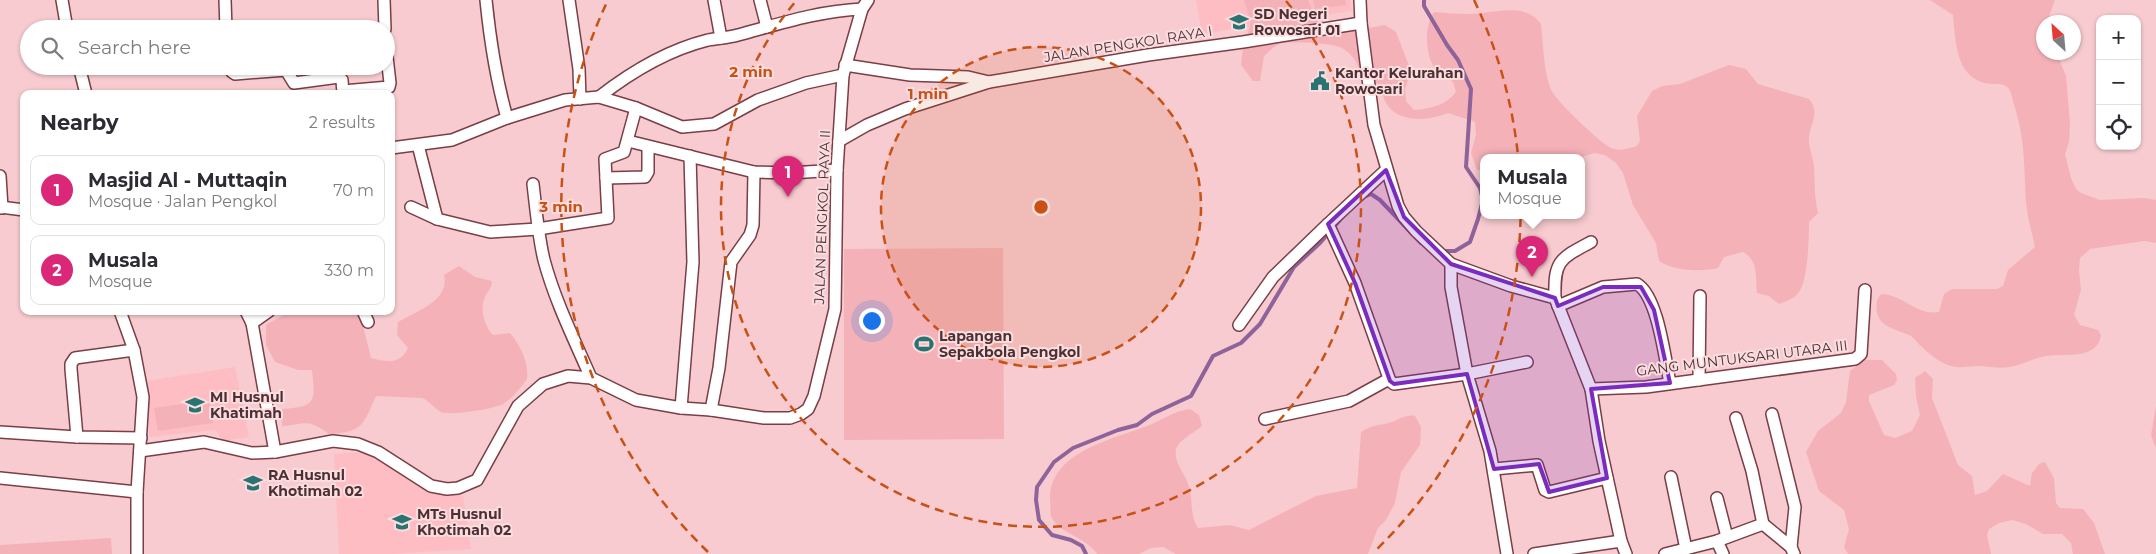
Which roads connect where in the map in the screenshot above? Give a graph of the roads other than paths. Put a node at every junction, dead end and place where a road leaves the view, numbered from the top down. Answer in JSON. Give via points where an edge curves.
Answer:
{"nodes":[{"id":1,"x":62,"y":0,"type":"edge"},
{"id":2,"x":225,"y":0,"type":"edge"},
{"id":3,"x":384,"y":0,"type":"edge"},
{"id":4,"x":486,"y":0,"type":"edge"},
{"id":5,"x":569,"y":0,"type":"edge"},
{"id":6,"x":714,"y":0,"type":"edge"},
{"id":7,"x":760,"y":0,"type":"edge"},
{"id":8,"x":1360,"y":0,"type":"edge"},
{"id":9,"x":865,"y":4,"type":"edge"},
{"id":10,"x":65,"y":20,"type":"edge"},
{"id":11,"x":226,"y":20,"type":"edge"},
{"id":12,"x":385,"y":20,"type":"edge"},
{"id":13,"x":1361,"y":23,"type":"junction"},
{"id":14,"x":766,"y":26,"type":"junction"},
{"id":15,"x":721,"y":38,"type":"junction"},
{"id":16,"x":844,"y":70,"type":"junction"},
{"id":17,"x":82,"y":75,"type":"edge"},
{"id":18,"x":289,"y":75,"type":"edge"},
{"id":19,"x":389,"y":75,"type":"edge"},
{"id":20,"x":989,"y":82,"type":"junction"},
{"id":21,"x":85,"y":90,"type":"edge"},
{"id":22,"x":343,"y":90,"type":"edge"},
{"id":23,"x":361,"y":90,"type":"edge"},
{"id":24,"x":599,"y":97,"type":"junction"},
{"id":25,"x":580,"y":99,"type":"junction"},
{"id":26,"x":636,"y":108,"type":"junction"},
{"id":27,"x":507,"y":118,"type":"junction"},
{"id":28,"x":628,"y":140,"type":"junction"},
{"id":29,"x":839,"y":141,"type":"junction"},
{"id":30,"x":418,"y":145,"type":"junction"},
{"id":31,"x":648,"y":147,"type":"junction"},
{"id":32,"x":395,"y":148,"type":"edge"},
{"id":33,"x":690,"y":156,"type":"junction"},
{"id":34,"x":837,"y":170,"type":"junction"},
{"id":35,"x":1386,"y":170,"type":"junction"},
{"id":36,"x":754,"y":172,"type":"junction"},
{"id":37,"x":0,"y":176,"type":"edge"},
{"id":38,"x":606,"y":178,"type":"junction"},
{"id":39,"x":533,"y":184,"type":"dead end"},
{"id":40,"x":411,"y":206,"type":"dead end"},
{"id":41,"x":1,"y":207,"type":"edge"},
{"id":42,"x":20,"y":209,"type":"edge"},
{"id":43,"x":437,"y":219,"type":"junction"},
{"id":44,"x":1329,"y":226,"type":"junction"},
{"id":45,"x":538,"y":229,"type":"junction"},
{"id":46,"x":1591,"y":242,"type":"dead end"},
{"id":47,"x":1451,"y":264,"type":"junction"},
{"id":48,"x":1865,"y":290,"type":"dead end"},
{"id":49,"x":1700,"y":296,"type":"dead end"},
{"id":50,"x":1556,"y":302,"type":"junction"},
{"id":51,"x":121,"y":315,"type":"edge"},
{"id":52,"x":248,"y":315,"type":"edge"},
{"id":53,"x":263,"y":315,"type":"edge"},
{"id":54,"x":252,"y":323,"type":"junction"},
{"id":55,"x":1239,"y":325,"type":"dead end"},
{"id":56,"x":134,"y":350,"type":"junction"},
{"id":57,"x":1527,"y":362,"type":"dead end"},
{"id":58,"x":1467,"y":374,"type":"junction"},
{"id":59,"x":591,"y":378,"type":"junction"},
{"id":60,"x":1389,"y":379,"type":"junction"},
{"id":61,"x":1699,"y":380,"type":"junction"},
{"id":62,"x":1670,"y":383,"type":"junction"},
{"id":63,"x":1591,"y":388,"type":"junction"},
{"id":64,"x":681,"y":408,"type":"junction"},
{"id":65,"x":711,"y":410,"type":"junction"},
{"id":66,"x":1772,"y":414,"type":"dead end"},
{"id":67,"x":1736,"y":418,"type":"dead end"},
{"id":68,"x":1265,"y":419,"type":"dead end"},
{"id":69,"x":0,"y":432,"type":"edge"},
{"id":70,"x":78,"y":437,"type":"junction"},
{"id":71,"x":141,"y":438,"type":"junction"},
{"id":72,"x":140,"y":451,"type":"junction"},
{"id":73,"x":275,"y":452,"type":"junction"},
{"id":74,"x":1494,"y":469,"type":"junction"},
{"id":75,"x":1671,"y":477,"type":"dead end"},
{"id":76,"x":0,"y":478,"type":"edge"},
{"id":77,"x":1608,"y":478,"type":"junction"},
{"id":78,"x":138,"y":492,"type":"junction"},
{"id":79,"x":1717,"y":498,"type":"dead end"},
{"id":80,"x":1763,"y":524,"type":"junction"},
{"id":81,"x":1722,"y":539,"type":"junction"},
{"id":82,"x":1621,"y":541,"type":"junction"},
{"id":83,"x":1686,"y":549,"type":"junction"},
{"id":84,"x":1793,"y":550,"type":"edge"},
{"id":85,"x":137,"y":554,"type":"edge"},
{"id":86,"x":1507,"y":554,"type":"edge"},
{"id":87,"x":1534,"y":554,"type":"edge"},
{"id":88,"x":1626,"y":554,"type":"edge"},
{"id":89,"x":1665,"y":554,"type":"edge"},
{"id":90,"x":1723,"y":554,"type":"edge"}],
"edges":[{"from":1,"to":10,"type":"street"},
{"from":2,"to":11,"type":"street"},
{"from":3,"to":12,"type":"street"},
{"from":4,"to":27,"type":"street","via":[[494,62]]},
{"from":5,"to":25,"type":"street"},
{"from":6,"to":15,"type":"street"},
{"from":7,"to":14,"type":"street"},
{"from":8,"to":13,"type":"street"},
{"from":9,"to":14,"type":"street"},
{"from":9,"to":16,"type":"street","name":"JALAN PENGKOL RAYA II"},
{"from":13,"to":20,"type":"street","name":"JALAN PENGKOL RAYA I"},
{"from":13,"to":35,"type":"street","via":[[1374,125]]},
{"from":14,"to":15,"type":"street"},
{"from":15,"to":24,"type":"street","via":[[656,59]]},
{"from":16,"to":20,"type":"street","name":"JALAN PENGKOL RAYA I","via":[[968,77]]},
{"from":16,"to":26,"type":"street","via":[[758,100],[714,124],[682,128]]},
{"from":16,"to":29,"type":"street","name":"JALAN PENGKOL RAYA II"},
{"from":17,"to":21,"type":"street"},
{"from":18,"to":22,"type":"street","via":[[294,83],[339,77]]},
{"from":19,"to":23,"type":"street","via":[[389,87]]},
{"from":20,"to":29,"type":"street","name":"JALAN PENGKOL RAYA I","via":[[905,109]]},
{"from":24,"to":25,"type":"street"},
{"from":24,"to":26,"type":"street"},
{"from":25,"to":27,"type":"street","via":[[565,100]]},
{"from":26,"to":28,"type":"street"},
{"from":27,"to":30,"type":"street","via":[[452,140]]},
{"from":28,"to":31,"type":"street"},
{"from":28,"to":38,"type":"street","via":[[623,154],[605,159]]},
{"from":29,"to":34,"type":"street","name":"JALAN PENGKOL RAYA II"},
{"from":30,"to":32,"type":"street"},
{"from":30,"to":43,"type":"street"},
{"from":31,"to":33,"type":"street"},
{"from":31,"to":38,"type":"street","via":[[645,177]]},
{"from":33,"to":36,"type":"street"},
{"from":33,"to":64,"type":"street","via":[[693,262]]},
{"from":34,"to":36,"type":"street"},
{"from":34,"to":65,"type":"street","name":"JALAN PENGKOL RAYA II","via":[[835,309],[812,403],[808,410],[790,418],[764,418]]},
{"from":35,"to":44,"type":"street"},
{"from":35,"to":47,"type":"street","via":[[1404,217]]},
{"from":36,"to":65,"type":"street","via":[[753,225],[750,235],[731,262]]},
{"from":37,"to":41,"type":"street"},
{"from":38,"to":45,"type":"street","via":[[608,218]]},
{"from":39,"to":45,"type":"street"},
{"from":40,"to":43,"type":"street"},
{"from":41,"to":42,"type":"street"},
{"from":43,"to":45,"type":"street","via":[[490,232]]},
{"from":44,"to":55,"type":"street","via":[[1273,277]]},
{"from":44,"to":60,"type":"street","via":[[1355,282]]},
{"from":45,"to":59,"type":"street","via":[[544,260],[560,307]]},
{"from":46,"to":50,"type":"street","via":[[1561,260],[1554,278]]},
{"from":47,"to":50,"type":"street"},
{"from":47,"to":58,"type":"street","via":[[1451,287]]},
{"from":48,"to":61,"type":"street","name":"GANG MUNTUKSARI UTARA III","via":[[1861,354],[1855,359]]},
{"from":49,"to":61,"type":"street"},
{"from":50,"to":62,"type":"street","via":[[1603,287],[1637,284],[1654,310]]},
{"from":50,"to":63,"type":"street"},
{"from":51,"to":56,"type":"street"},
{"from":52,"to":54,"type":"street"},
{"from":53,"to":54,"type":"street"},
{"from":54,"to":73,"type":"street"},
{"from":56,"to":70,"type":"street","via":[[73,360],[71,369]]},
{"from":56,"to":71,"type":"street","via":[[142,397]]},
{"from":57,"to":58,"type":"street"},
{"from":58,"to":60,"type":"street","via":[[1394,384]]},
{"from":58,"to":74,"type":"street"},
{"from":59,"to":64,"type":"street","name":"JALAN PENGKOL RAYA II","via":[[636,400]]},
{"from":59,"to":73,"type":"street","name":"JALAN PENGKOL RAYA II","via":[[568,376],[543,384],[518,406],[477,480],[458,488],[431,486],[378,452],[358,444],[333,441]]},
{"from":60,"to":68,"type":"street","via":[[1349,402]]},
{"from":61,"to":62,"type":"street","name":"GANG MUNTUKSARI UTARA III"},
{"from":62,"to":63,"type":"street","name":"GANG MUNTUKSARI UTARA III"},
{"from":63,"to":77,"type":"street"},
{"from":64,"to":65,"type":"street","name":"JALAN PENGKOL RAYA II"},
{"from":66,"to":84,"type":"street","via":[[1796,507]]},
{"from":67,"to":80,"type":"street"},
{"from":69,"to":70,"type":"street"},
{"from":70,"to":71,"type":"street"},
{"from":71,"to":72,"type":"street"},
{"from":72,"to":73,"type":"street","name":"JALAN PENGKOL RAYA II","via":[[204,442],[242,452]]},
{"from":72,"to":78,"type":"street"},
{"from":74,"to":77,"type":"street","via":[[1536,464],[1544,488],[1549,492]]},
{"from":74,"to":86,"type":"street"},
{"from":75,"to":83,"type":"street"},
{"from":76,"to":78,"type":"street"},
{"from":77,"to":82,"type":"street"},
{"from":78,"to":85,"type":"street"},
{"from":79,"to":81,"type":"street"},
{"from":80,"to":81,"type":"street"},
{"from":80,"to":84,"type":"street"},
{"from":81,"to":83,"type":"street"},
{"from":81,"to":90,"type":"street"},
{"from":82,"to":87,"type":"street"},
{"from":82,"to":88,"type":"street"},
{"from":83,"to":89,"type":"street"}]}
